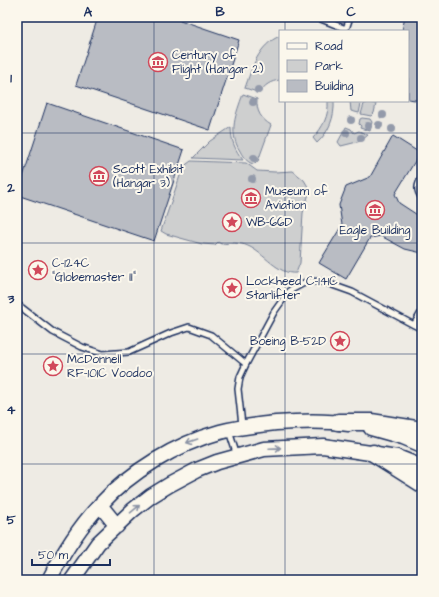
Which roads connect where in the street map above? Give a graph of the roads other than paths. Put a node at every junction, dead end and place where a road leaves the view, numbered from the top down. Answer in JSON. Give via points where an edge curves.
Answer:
{"nodes":[{"id":1,"x":316,"y":17,"type":"edge"},
{"id":2,"x":350,"y":17,"type":"edge"},
{"id":3,"x":422,"y":177,"type":"edge"},
{"id":4,"x":422,"y":198,"type":"edge"},
{"id":5,"x":17,"y":304,"type":"edge"},
{"id":6,"x":422,"y":311,"type":"edge"},
{"id":7,"x":414,"y":325,"type":"junction"},
{"id":8,"x":422,"y":329,"type":"edge"},
{"id":9,"x":246,"y":364,"type":"junction"},
{"id":10,"x":338,"y":422,"type":"junction"},
{"id":11,"x":236,"y":429,"type":"junction"},
{"id":12,"x":422,"y":430,"type":"edge"},
{"id":13,"x":422,"y":445,"type":"edge"},
{"id":14,"x":373,"y":453,"type":"junction"},
{"id":15,"x":237,"y":456,"type":"junction"},
{"id":16,"x":422,"y":467,"type":"edge"},
{"id":17,"x":422,"y":484,"type":"edge"},
{"id":18,"x":100,"y":505,"type":"junction"},
{"id":19,"x":116,"y":526,"type":"junction"},
{"id":20,"x":49,"y":580,"type":"edge"},
{"id":21,"x":72,"y":580,"type":"edge"}],
"edges":[{"from":1,"to":2,"type":"lane","via":[[346,29]]},
{"from":3,"to":4,"type":"lane","via":[[417,192]]},
{"from":5,"to":9,"type":"lane","via":[[53,332],[82,348],[103,354],[130,352],[190,327],[211,335]]},
{"from":6,"to":7,"type":"lane"},
{"from":7,"to":8,"type":"lane"},
{"from":7,"to":9,"type":"lane","via":[[348,290],[324,282],[308,281],[289,291],[274,312]]},
{"from":9,"to":11,"type":"lane","via":[[238,389]]},
{"from":10,"to":11,"type":"street","via":[[304,421]]},
{"from":10,"to":12,"type":"main road","via":[[371,422]]},
{"from":10,"to":13,"type":"street","via":[[374,428]]},
{"from":11,"to":15,"type":"lane"},
{"from":11,"to":18,"type":"street","one_way":true,"via":[[184,444],[124,482]]},
{"from":15,"to":14,"type":"street","one_way":true,"via":[[264,449],[323,446]]},
{"from":14,"to":16,"type":"street","via":[[397,457]]},
{"from":14,"to":17,"type":"main road"},
{"from":19,"to":15,"type":"street","one_way":true,"via":[[151,496],[169,485],[197,470]]},
{"from":18,"to":19,"type":"street"},
{"from":18,"to":20,"type":"street","via":[[74,537]]},
{"from":19,"to":21,"type":"street","via":[[98,543]]}]}
